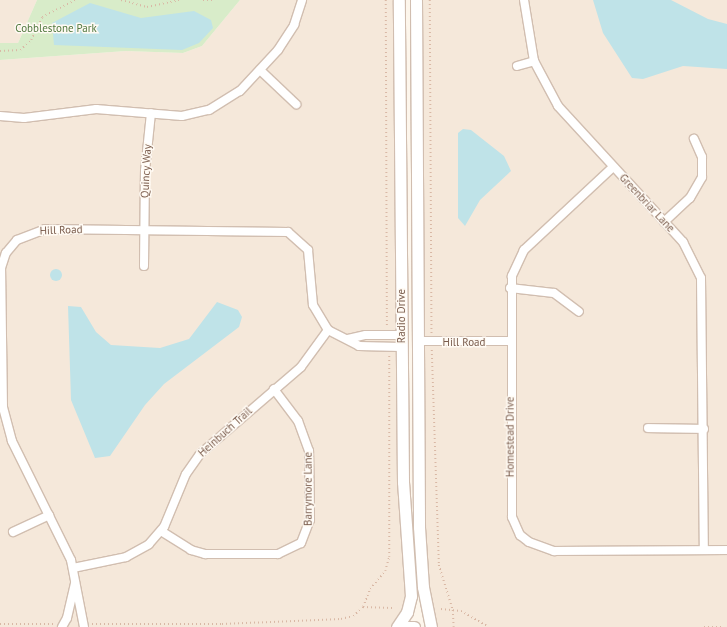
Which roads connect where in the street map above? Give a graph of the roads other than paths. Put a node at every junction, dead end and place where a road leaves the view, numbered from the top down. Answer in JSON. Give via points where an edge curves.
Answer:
{"nodes":[{"id":1,"x":302,"y":0,"type":"edge"},
{"id":2,"x":399,"y":0,"type":"edge"},
{"id":3,"x":416,"y":0,"type":"edge"},
{"id":4,"x":524,"y":0,"type":"edge"},
{"id":5,"x":534,"y":61,"type":"junction"},
{"id":6,"x":517,"y":66,"type":"dead end"},
{"id":7,"x":260,"y":70,"type":"junction"},
{"id":8,"x":296,"y":104,"type":"dead end"},
{"id":9,"x":151,"y":114,"type":"junction"},
{"id":10,"x":0,"y":116,"type":"edge"},
{"id":11,"x":694,"y":140,"type":"dead end"},
{"id":12,"x":613,"y":167,"type":"junction"},
{"id":13,"x":664,"y":222,"type":"junction"},
{"id":14,"x":144,"y":229,"type":"junction"},
{"id":15,"x":144,"y":266,"type":"dead end"},
{"id":16,"x":510,"y":288,"type":"junction"},
{"id":17,"x":579,"y":312,"type":"dead end"},
{"id":18,"x":328,"y":330,"type":"junction"},
{"id":19,"x":401,"y":334,"type":"junction"},
{"id":20,"x":348,"y":339,"type":"junction"},
{"id":21,"x":418,"y":341,"type":"junction"},
{"id":22,"x":509,"y":342,"type":"junction"},
{"id":23,"x":401,"y":347,"type":"junction"},
{"id":24,"x":274,"y":389,"type":"junction"},
{"id":25,"x":648,"y":428,"type":"dead end"},
{"id":26,"x":704,"y":429,"type":"junction"},
{"id":27,"x":49,"y":515,"type":"junction"},
{"id":28,"x":161,"y":531,"type":"junction"},
{"id":29,"x":13,"y":532,"type":"dead end"},
{"id":30,"x":704,"y":550,"type":"junction"},
{"id":31,"x":727,"y":550,"type":"edge"},
{"id":32,"x":73,"y":568,"type":"junction"},
{"id":33,"x":75,"y":583,"type":"junction"},
{"id":34,"x":58,"y":625,"type":"edge"},
{"id":35,"x":84,"y":627,"type":"edge"},
{"id":36,"x":397,"y":627,"type":"edge"},
{"id":37,"x":407,"y":627,"type":"edge"},
{"id":38,"x":414,"y":627,"type":"edge"},
{"id":39,"x":431,"y":627,"type":"edge"}],
"edges":[{"from":1,"to":7,"type":"street","via":[[286,38]]},
{"from":2,"to":19,"type":"main road","name":"Radio Drive"},
{"from":3,"to":21,"type":"main road","name":"Radio Drive"},
{"from":4,"to":5,"type":"street","name":"Greenbriar Lane"},
{"from":5,"to":6,"type":"street"},
{"from":5,"to":12,"type":"street","name":"Greenbriar Lane","via":[[558,106]]},
{"from":7,"to":8,"type":"street"},
{"from":7,"to":9,"type":"street","via":[[230,99],[209,110],[182,116]]},
{"from":9,"to":10,"type":"street","via":[[96,109],[24,118]]},
{"from":9,"to":14,"type":"street","name":"Quincy Way","via":[[145,171]]},
{"from":11,"to":13,"type":"street","via":[[702,157],[700,182]]},
{"from":12,"to":13,"type":"street","name":"Greenbriar Lane"},
{"from":12,"to":16,"type":"street","name":"Homestead Drive","via":[[524,250],[516,262]]},
{"from":13,"to":26,"type":"street","name":"Greenbriar Lane","via":[[690,252],[701,278]]},
{"from":14,"to":15,"type":"street","name":"Quincy Way"},
{"from":14,"to":18,"type":"street","name":"Hill Road","via":[[276,230],[294,234],[309,253],[313,305]]},
{"from":14,"to":27,"type":"street","name":"Hill Road","via":[[36,230],[14,243],[3,260],[3,408],[12,441]]},
{"from":16,"to":17,"type":"street","via":[[554,293]]},
{"from":16,"to":22,"type":"street","name":"Homestead Drive"},
{"from":18,"to":20,"type":"street"},
{"from":18,"to":24,"type":"street","name":"Heinbuch Trail","via":[[304,364]]},
{"from":19,"to":20,"type":"street","via":[[366,335]]},
{"from":19,"to":23,"type":"main road","name":"Radio Drive"},
{"from":20,"to":23,"type":"street","via":[[364,347]]},
{"from":21,"to":22,"type":"street","name":"Hill Road"},
{"from":21,"to":39,"type":"main road","name":"Radio Drive","via":[[420,546]]},
{"from":22,"to":30,"type":"street","name":"Homestead Drive","via":[[511,508],[520,535],[538,547],[554,551]]},
{"from":23,"to":36,"type":"main road","name":"Radio Drive","via":[[402,482],[411,596],[407,612]]},
{"from":24,"to":28,"type":"street","name":"Heinbuch Trail","via":[[200,454],[186,474]]},
{"from":24,"to":28,"type":"street","name":"Barrymore Lane","via":[[298,421],[309,451],[310,520],[301,543],[281,554],[205,554],[191,550]]},
{"from":25,"to":26,"type":"street"},
{"from":26,"to":30,"type":"street","name":"Greenbriar Lane"},
{"from":27,"to":29,"type":"street"},
{"from":27,"to":32,"type":"street","name":"Hill Road"},
{"from":28,"to":32,"type":"street","name":"Heinbuch Trail","via":[[131,555]]},
{"from":30,"to":31,"type":"street","name":"Homestead Drive"},
{"from":32,"to":33,"type":"street","name":"Hill Road"},
{"from":33,"to":34,"type":"street","name":"Hill Road","via":[[67,618]]},
{"from":33,"to":35,"type":"street","name":"Hill Road"},
{"from":37,"to":38,"type":"main road"}]}
